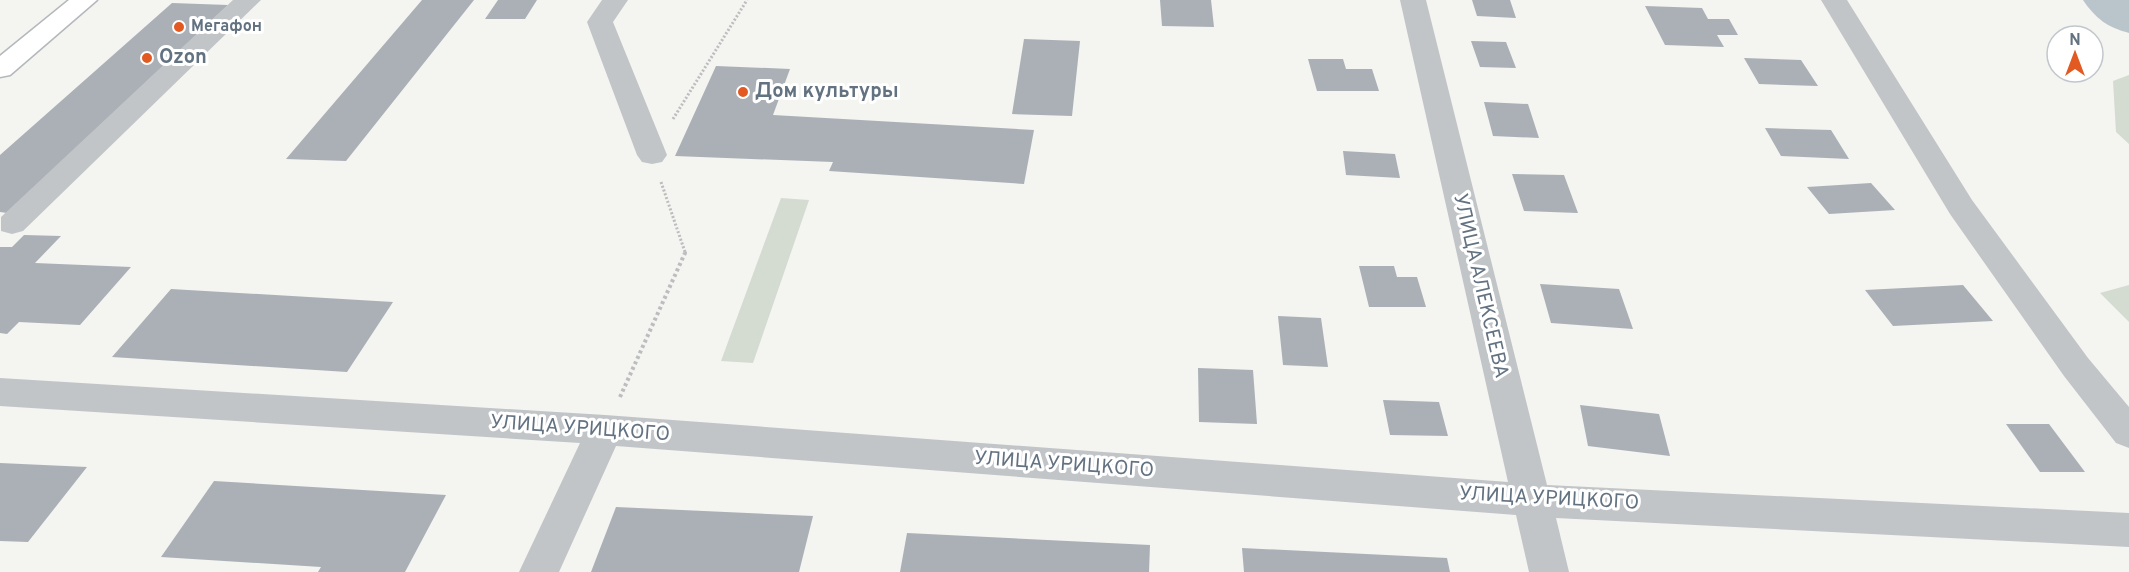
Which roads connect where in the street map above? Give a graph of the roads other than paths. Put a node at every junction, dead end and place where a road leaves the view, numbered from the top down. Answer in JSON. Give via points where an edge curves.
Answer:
{"nodes":[{"id":1,"x":84,"y":0,"type":"edge"},
{"id":2,"x":248,"y":0,"type":"edge"},
{"id":3,"x":615,"y":0,"type":"edge"},
{"id":4,"x":1413,"y":0,"type":"edge"},
{"id":5,"x":1834,"y":0,"type":"edge"},
{"id":6,"x":0,"y":69,"type":"edge"},
{"id":7,"x":652,"y":155,"type":"road end"},
{"id":8,"x":12,"y":224,"type":"dead end"},
{"id":9,"x":0,"y":392,"type":"edge"},
{"id":10,"x":605,"y":430,"type":"junction"},
{"id":11,"x":2129,"y":432,"type":"edge"},
{"id":12,"x":1531,"y":500,"type":"junction"},
{"id":13,"x":2129,"y":530,"type":"edge"},
{"id":14,"x":539,"y":572,"type":"edge"},
{"id":15,"x":1549,"y":572,"type":"edge"}],
"edges":[{"from":1,"to":6,"type":"main road"},
{"from":2,"to":8,"type":"street"},
{"from":3,"to":7,"type":"street","via":[[600,22]]},
{"from":4,"to":12,"type":"street","name":"УЛИЦА АЛЕКСЕЕВА"},
{"from":5,"to":11,"type":"street","via":[[1961,207],[2076,367]]},
{"from":9,"to":10,"type":"street","name":"УЛИЦА УРИЦКОГО"},
{"from":10,"to":12,"type":"street","name":"УЛИЦА УРИЦКОГО"},
{"from":10,"to":14,"type":"street"},
{"from":12,"to":13,"type":"street","name":"УЛИЦА УРИЦКОГО"},
{"from":12,"to":15,"type":"street","name":"УЛИЦА АЛЕКСЕЕВА"}]}
